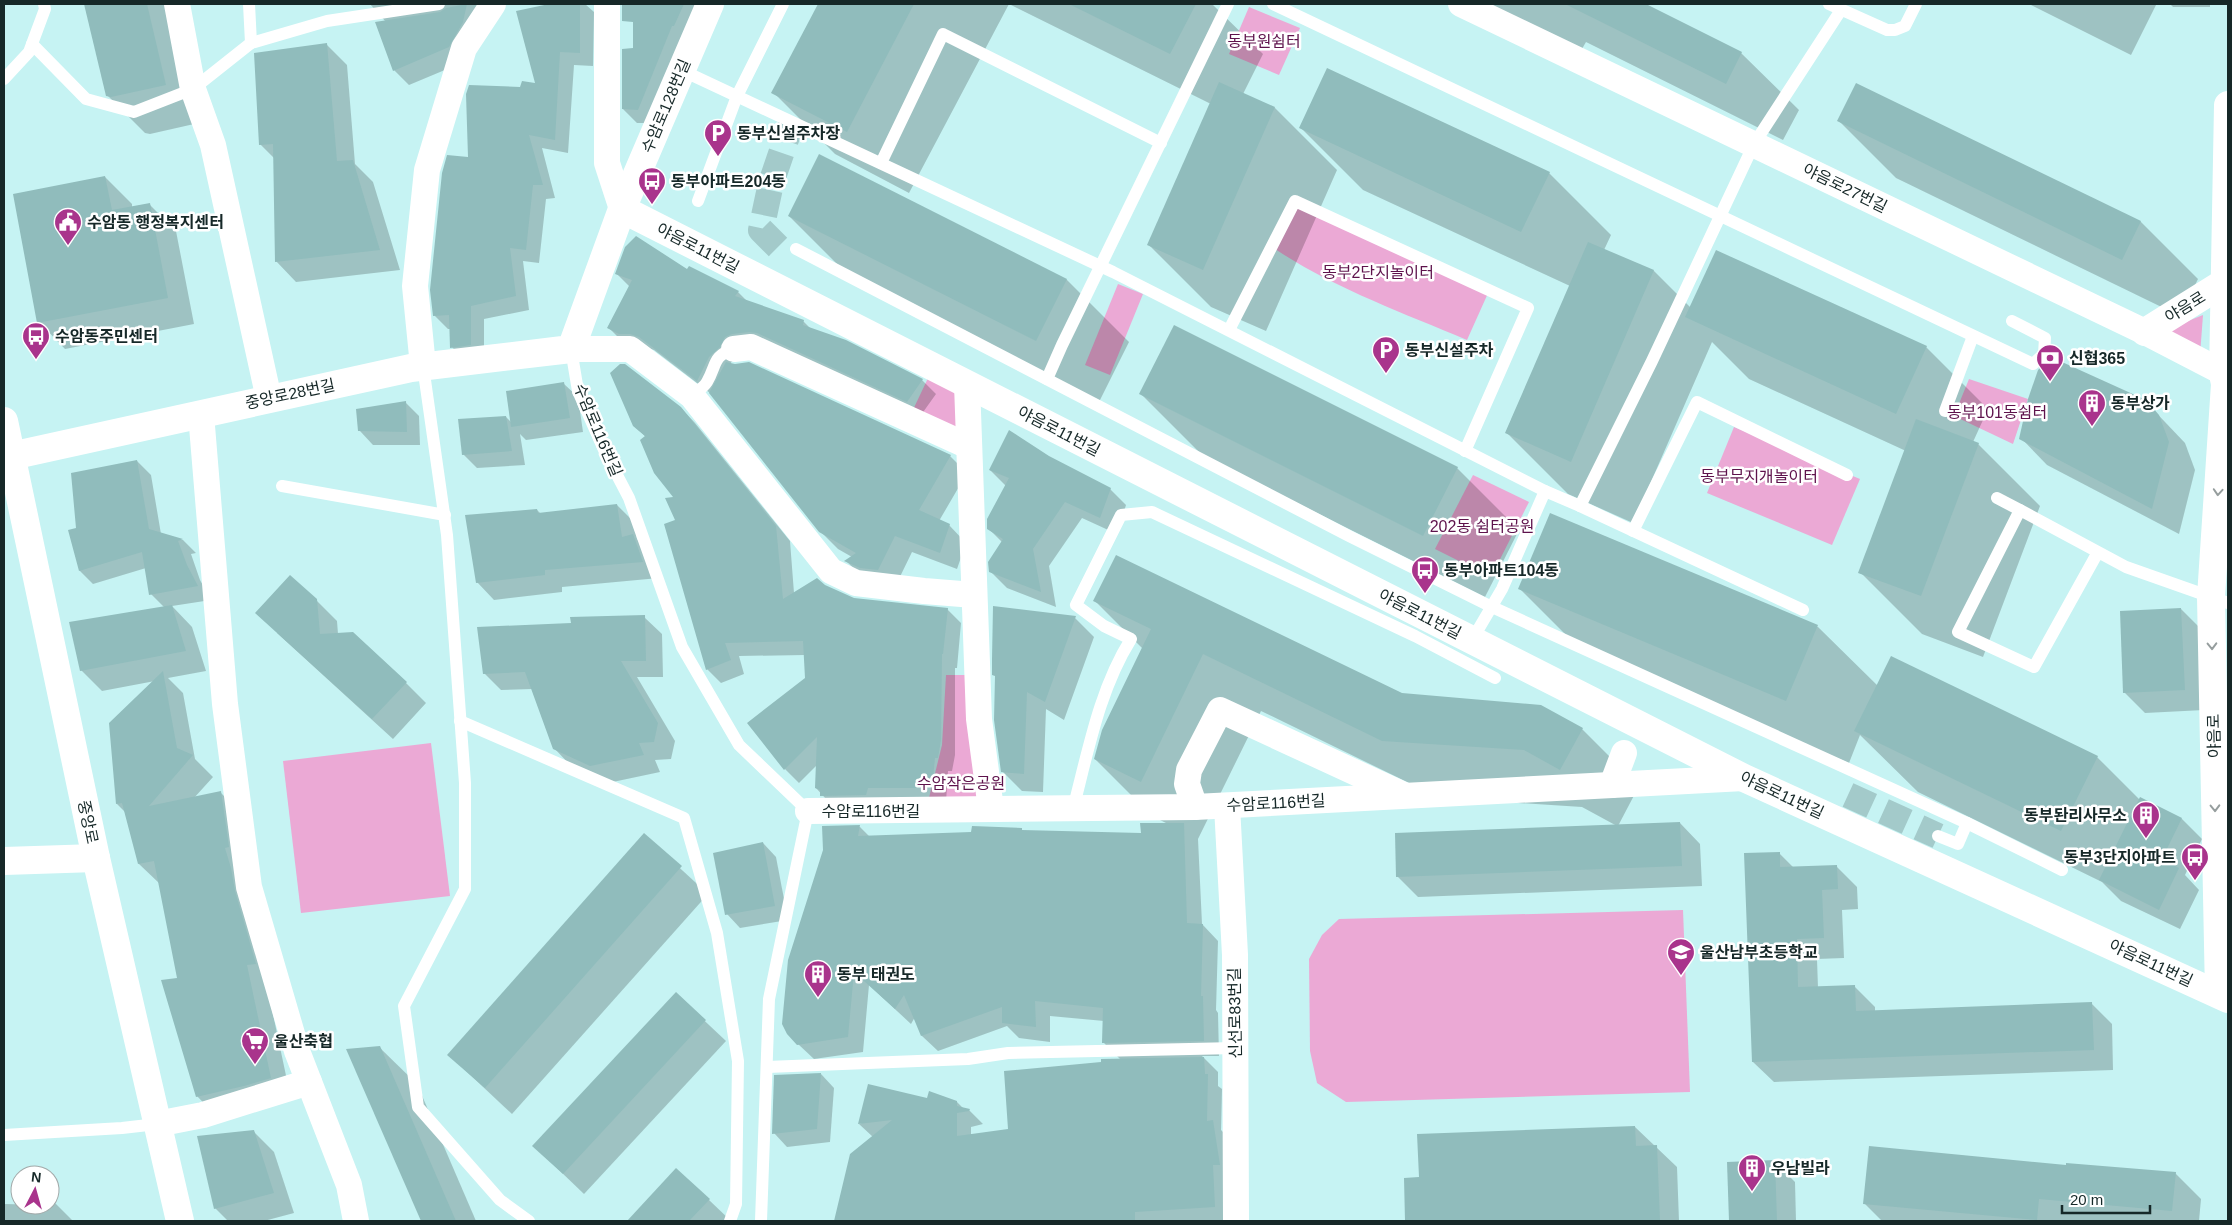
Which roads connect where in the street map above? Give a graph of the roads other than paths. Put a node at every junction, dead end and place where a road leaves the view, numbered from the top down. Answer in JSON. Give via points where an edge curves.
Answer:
{"nodes":[{"id":1,"x":44,"y":4,"type":"edge"},
{"id":2,"x":177,"y":4,"type":"edge"},
{"id":3,"x":249,"y":4,"type":"edge"},
{"id":4,"x":440,"y":4,"type":"edge"},
{"id":5,"x":493,"y":4,"type":"edge"},
{"id":6,"x":607,"y":4,"type":"edge"},
{"id":7,"x":710,"y":4,"type":"edge"},
{"id":8,"x":783,"y":4,"type":"edge"},
{"id":9,"x":1228,"y":4,"type":"edge"},
{"id":10,"x":1272,"y":4,"type":"edge"},
{"id":11,"x":1461,"y":4,"type":"edge"},
{"id":12,"x":1829,"y":4,"type":"edge"},
{"id":13,"x":1916,"y":4,"type":"edge"},
{"id":14,"x":1841,"y":10,"type":"junction"},
{"id":15,"x":251,"y":43,"type":"junction"},
{"id":16,"x":32,"y":44,"type":"junction"},
{"id":17,"x":681,"y":70,"type":"junction"},
{"id":18,"x":4,"y":79,"type":"edge"},
{"id":19,"x":193,"y":89,"type":"junction"},
{"id":20,"x":737,"y":96,"type":"junction"},
{"id":21,"x":2228,"y":105,"type":"edge"},
{"id":22,"x":1161,"y":143,"type":"junction"},
{"id":23,"x":1754,"y":144,"type":"junction"},
{"id":24,"x":881,"y":163,"type":"junction"},
{"id":25,"x":698,"y":200,"type":"dead end"},
{"id":26,"x":622,"y":209,"type":"junction"},
{"id":27,"x":1720,"y":216,"type":"junction"},
{"id":28,"x":796,"y":248,"type":"dead end"},
{"id":29,"x":1102,"y":266,"type":"junction"},
{"id":30,"x":2225,"y":282,"type":"junction"},
{"id":31,"x":2012,"y":321,"type":"dead end"},
{"id":32,"x":1229,"y":330,"type":"junction"},
{"id":33,"x":2145,"y":332,"type":"junction"},
{"id":34,"x":1974,"y":336,"type":"junction"},
{"id":35,"x":571,"y":349,"type":"junction"},
{"id":36,"x":734,"y":349,"type":"joint"},
{"id":37,"x":423,"y":366,"type":"junction"},
{"id":38,"x":2226,"y":374,"type":"edge"},
{"id":39,"x":1047,"y":379,"type":"junction"},
{"id":40,"x":967,"y":384,"type":"junction"},
{"id":41,"x":692,"y":396,"type":"junction"},
{"id":42,"x":269,"y":399,"type":"junction"},
{"id":43,"x":1945,"y":411,"type":"dead end"},
{"id":44,"x":201,"y":414,"type":"junction"},
{"id":45,"x":4,"y":421,"type":"edge"},
{"id":46,"x":968,"y":446,"type":"junction"},
{"id":47,"x":1465,"y":451,"type":"junction"},
{"id":48,"x":11,"y":456,"type":"junction"},
{"id":49,"x":1847,"y":475,"type":"dead end"},
{"id":50,"x":282,"y":486,"type":"dead end"},
{"id":51,"x":1545,"y":491,"type":"junction"},
{"id":52,"x":1997,"y":498,"type":"dead end"},
{"id":53,"x":1580,"y":506,"type":"junction"},
{"id":54,"x":2020,"y":510,"type":"junction"},
{"id":55,"x":445,"y":515,"type":"junction"},
{"id":56,"x":1633,"y":531,"type":"junction"},
{"id":57,"x":2098,"y":552,"type":"junction"},
{"id":58,"x":974,"y":594,"type":"junction"},
{"id":59,"x":2220,"y":600,"type":"edge"},
{"id":60,"x":1492,"y":607,"type":"junction"},
{"id":61,"x":1803,"y":610,"type":"dead end"},
{"id":62,"x":1472,"y":640,"type":"junction"},
{"id":63,"x":1495,"y":678,"type":"dead end"},
{"id":64,"x":460,"y":721,"type":"junction"},
{"id":65,"x":1624,"y":753,"type":"dead end"},
{"id":66,"x":1354,"y":772,"type":"junction"},
{"id":67,"x":1744,"y":778,"type":"junction"},
{"id":68,"x":1612,"y":786,"type":"junction"},
{"id":69,"x":1407,"y":796,"type":"junction"},
{"id":70,"x":1341,"y":800,"type":"junction"},
{"id":71,"x":1227,"y":806,"type":"junction"},
{"id":72,"x":1195,"y":807,"type":"junction"},
{"id":73,"x":1074,"y":809,"type":"junction"},
{"id":74,"x":991,"y":810,"type":"junction"},
{"id":75,"x":808,"y":811,"type":"junction"},
{"id":76,"x":1967,"y":823,"type":"junction"},
{"id":77,"x":1938,"y":836,"type":"tunnel mouth"},
{"id":78,"x":96,"y":858,"type":"junction"},
{"id":79,"x":4,"y":861,"type":"edge"},
{"id":80,"x":2062,"y":870,"type":"dead end"},
{"id":81,"x":2224,"y":996,"type":"edge"},
{"id":82,"x":1236,"y":1048,"type":"junction"},
{"id":83,"x":767,"y":1067,"type":"junction"},
{"id":84,"x":309,"y":1082,"type":"junction"},
{"id":85,"x":157,"y":1124,"type":"junction"},
{"id":86,"x":4,"y":1135,"type":"edge"},
{"id":87,"x":180,"y":1221,"type":"edge"},
{"id":88,"x":356,"y":1221,"type":"edge"},
{"id":89,"x":529,"y":1221,"type":"edge"},
{"id":90,"x":730,"y":1221,"type":"edge"},
{"id":91,"x":761,"y":1221,"type":"edge"},
{"id":92,"x":1236,"y":1221,"type":"edge"}],
"edges":[{"from":1,"to":16,"type":"lane"},
{"from":2,"to":19,"type":"street"},
{"from":3,"to":15,"type":"lane"},
{"from":4,"to":15,"type":"lane","via":[[327,21]]},
{"from":5,"to":37,"type":"street","via":[[464,48],[427,170],[415,286]]},
{"from":6,"to":26,"type":"street","via":[[607,164]]},
{"from":7,"to":17,"type":"street","name":"수암로128번길"},
{"from":8,"to":20,"type":"lane"},
{"from":9,"to":22,"type":"lane"},
{"from":10,"to":27,"type":"lane"},
{"from":11,"to":23,"type":"street","name":"야음로27번길"},
{"from":12,"to":14,"type":"lane"},
{"from":13,"to":14,"type":"lane","via":[[1905,26],[1896,30],[1887,30]]},
{"from":14,"to":23,"type":"lane"},
{"from":15,"to":19,"type":"lane"},
{"from":16,"to":18,"type":"lane","via":[[30,52]]},
{"from":16,"to":19,"type":"lane","via":[[86,99],[134,112]]},
{"from":17,"to":20,"type":"lane"},
{"from":17,"to":26,"type":"street","name":"수암로128번길"},
{"from":19,"to":42,"type":"street","via":[[213,145]]},
{"from":20,"to":24,"type":"lane"},
{"from":20,"to":25,"type":"lane"},
{"from":21,"to":30,"type":"street","name":"야음로"},
{"from":22,"to":24,"type":"lane","via":[[943,34]]},
{"from":22,"to":29,"type":"lane"},
{"from":23,"to":27,"type":"lane"},
{"from":23,"to":33,"type":"street","name":"야음로27번길"},
{"from":24,"to":29,"type":"lane"},
{"from":26,"to":35,"type":"street","name":"수암로116번길"},
{"from":26,"to":40,"type":"street","name":"야음로11번길"},
{"from":27,"to":34,"type":"lane"},
{"from":27,"to":53,"type":"lane"},
{"from":28,"to":39,"type":"lane"},
{"from":29,"to":32,"type":"lane"},
{"from":29,"to":39,"type":"lane"},
{"from":30,"to":33,"type":"street","name":"야음로"},
{"from":30,"to":38,"type":"street","name":"야음로"},
{"from":31,"to":34,"type":"lane","via":[[2045,338],[2044,354],[2033,364]]},
{"from":32,"to":47,"type":"lane"},
{"from":32,"to":47,"type":"lane","via":[[1295,201],[1528,308]]},
{"from":33,"to":38,"type":"street","name":"야음로27번길"},
{"from":34,"to":43,"type":"lane"},
{"from":35,"to":37,"type":"street","name":"중앙로28번길"},
{"from":35,"to":41,"type":"street","via":[[630,349]]},
{"from":35,"to":75,"type":"lane","name":"수암로116번길","via":[[578,391],[630,498],[682,647],[739,745]]},
{"from":36,"to":41,"type":"lane","via":[[722,352],[707,382]]},
{"from":36,"to":46,"type":"street","via":[[752,347]]},
{"from":37,"to":42,"type":"street","name":"중앙로28번길"},
{"from":37,"to":55,"type":"lane"},
{"from":38,"to":59,"type":"street","name":"야음로","one_way":true},
{"from":39,"to":60,"type":"lane"},
{"from":40,"to":46,"type":"street"},
{"from":40,"to":62,"type":"street","name":"야음로11번길"},
{"from":41,"to":58,"type":"street","via":[[831,571],[856,582]]},
{"from":42,"to":44,"type":"street","name":"중앙로28번길"},
{"from":44,"to":48,"type":"street","name":"중앙로28번길"},
{"from":44,"to":84,"type":"street","via":[[225,704],[249,887]]},
{"from":45,"to":48,"type":"street","name":"중앙로"},
{"from":46,"to":58,"type":"street"},
{"from":47,"to":51,"type":"lane"},
{"from":48,"to":78,"type":"street","name":"중앙로"},
{"from":49,"to":56,"type":"lane","via":[[1697,402]]},
{"from":50,"to":55,"type":"lane"},
{"from":51,"to":53,"type":"lane"},
{"from":51,"to":60,"type":"lane"},
{"from":52,"to":54,"type":"lane"},
{"from":53,"to":56,"type":"lane"},
{"from":54,"to":57,"type":"lane"},
{"from":54,"to":57,"type":"lane","via":[[1958,632],[2034,667]]},
{"from":55,"to":64,"type":"lane"},
{"from":56,"to":61,"type":"lane"},
{"from":57,"to":59,"type":"lane","via":[[2126,567]]},
{"from":58,"to":74,"type":"street","via":[[979,720]]},
{"from":59,"to":81,"type":"street","name":"야음로","one_way":true},
{"from":60,"to":62,"type":"lane"},
{"from":60,"to":76,"type":"lane"},
{"from":62,"to":67,"type":"street","name":"야음로11번길"},
{"from":63,"to":73,"type":"lane","via":[[1415,636],[1152,512],[1121,515],[1076,605],[1104,626],[1130,639],[1118,659],[1098,715]]},
{"from":64,"to":89,"type":"lane","via":[[465,889],[404,1006],[414,1079],[418,1107],[500,1200]]},
{"from":64,"to":90,"type":"lane","via":[[684,818],[717,932],[738,1061],[736,1204]]},
{"from":65,"to":68,"type":"street"},
{"from":66,"to":69,"type":"street"},
{"from":66,"to":70,"type":"street"},
{"from":66,"to":72,"type":"street","via":[[1220,710],[1189,770],[1187,784]]},
{"from":67,"to":68,"type":"street","name":"수암로116번길"},
{"from":67,"to":81,"type":"street","name":"야음로11번길"},
{"from":68,"to":69,"type":"street","name":"수암로116번길"},
{"from":69,"to":70,"type":"street","name":"수암로116번길"},
{"from":70,"to":71,"type":"street","name":"수암로116번길"},
{"from":71,"to":72,"type":"street","name":"수암로116번길"},
{"from":71,"to":82,"type":"street","name":"신선로83번길"},
{"from":72,"to":73,"type":"street","name":"수암로116번길"},
{"from":73,"to":74,"type":"street","name":"수암로116번길"},
{"from":74,"to":75,"type":"street","name":"수암로116번길"},
{"from":75,"to":83,"type":"lane","name":"수암로116번길","via":[[772,984]]},
{"from":76,"to":77,"type":"lane","via":[[1958,844]]},
{"from":76,"to":80,"type":"lane"},
{"from":78,"to":79,"type":"street"},
{"from":78,"to":85,"type":"street","name":"중앙로"},
{"from":82,"to":83,"type":"lane","via":[[1008,1053],[968,1059]]},
{"from":82,"to":92,"type":"street","name":"신선로83번길"},
{"from":83,"to":91,"type":"lane","name":"수암로116번길"},
{"from":84,"to":85,"type":"street","via":[[203,1115]]},
{"from":84,"to":88,"type":"street","via":[[349,1185]]},
{"from":85,"to":86,"type":"lane"},
{"from":85,"to":87,"type":"street","name":"중앙로"}]}
